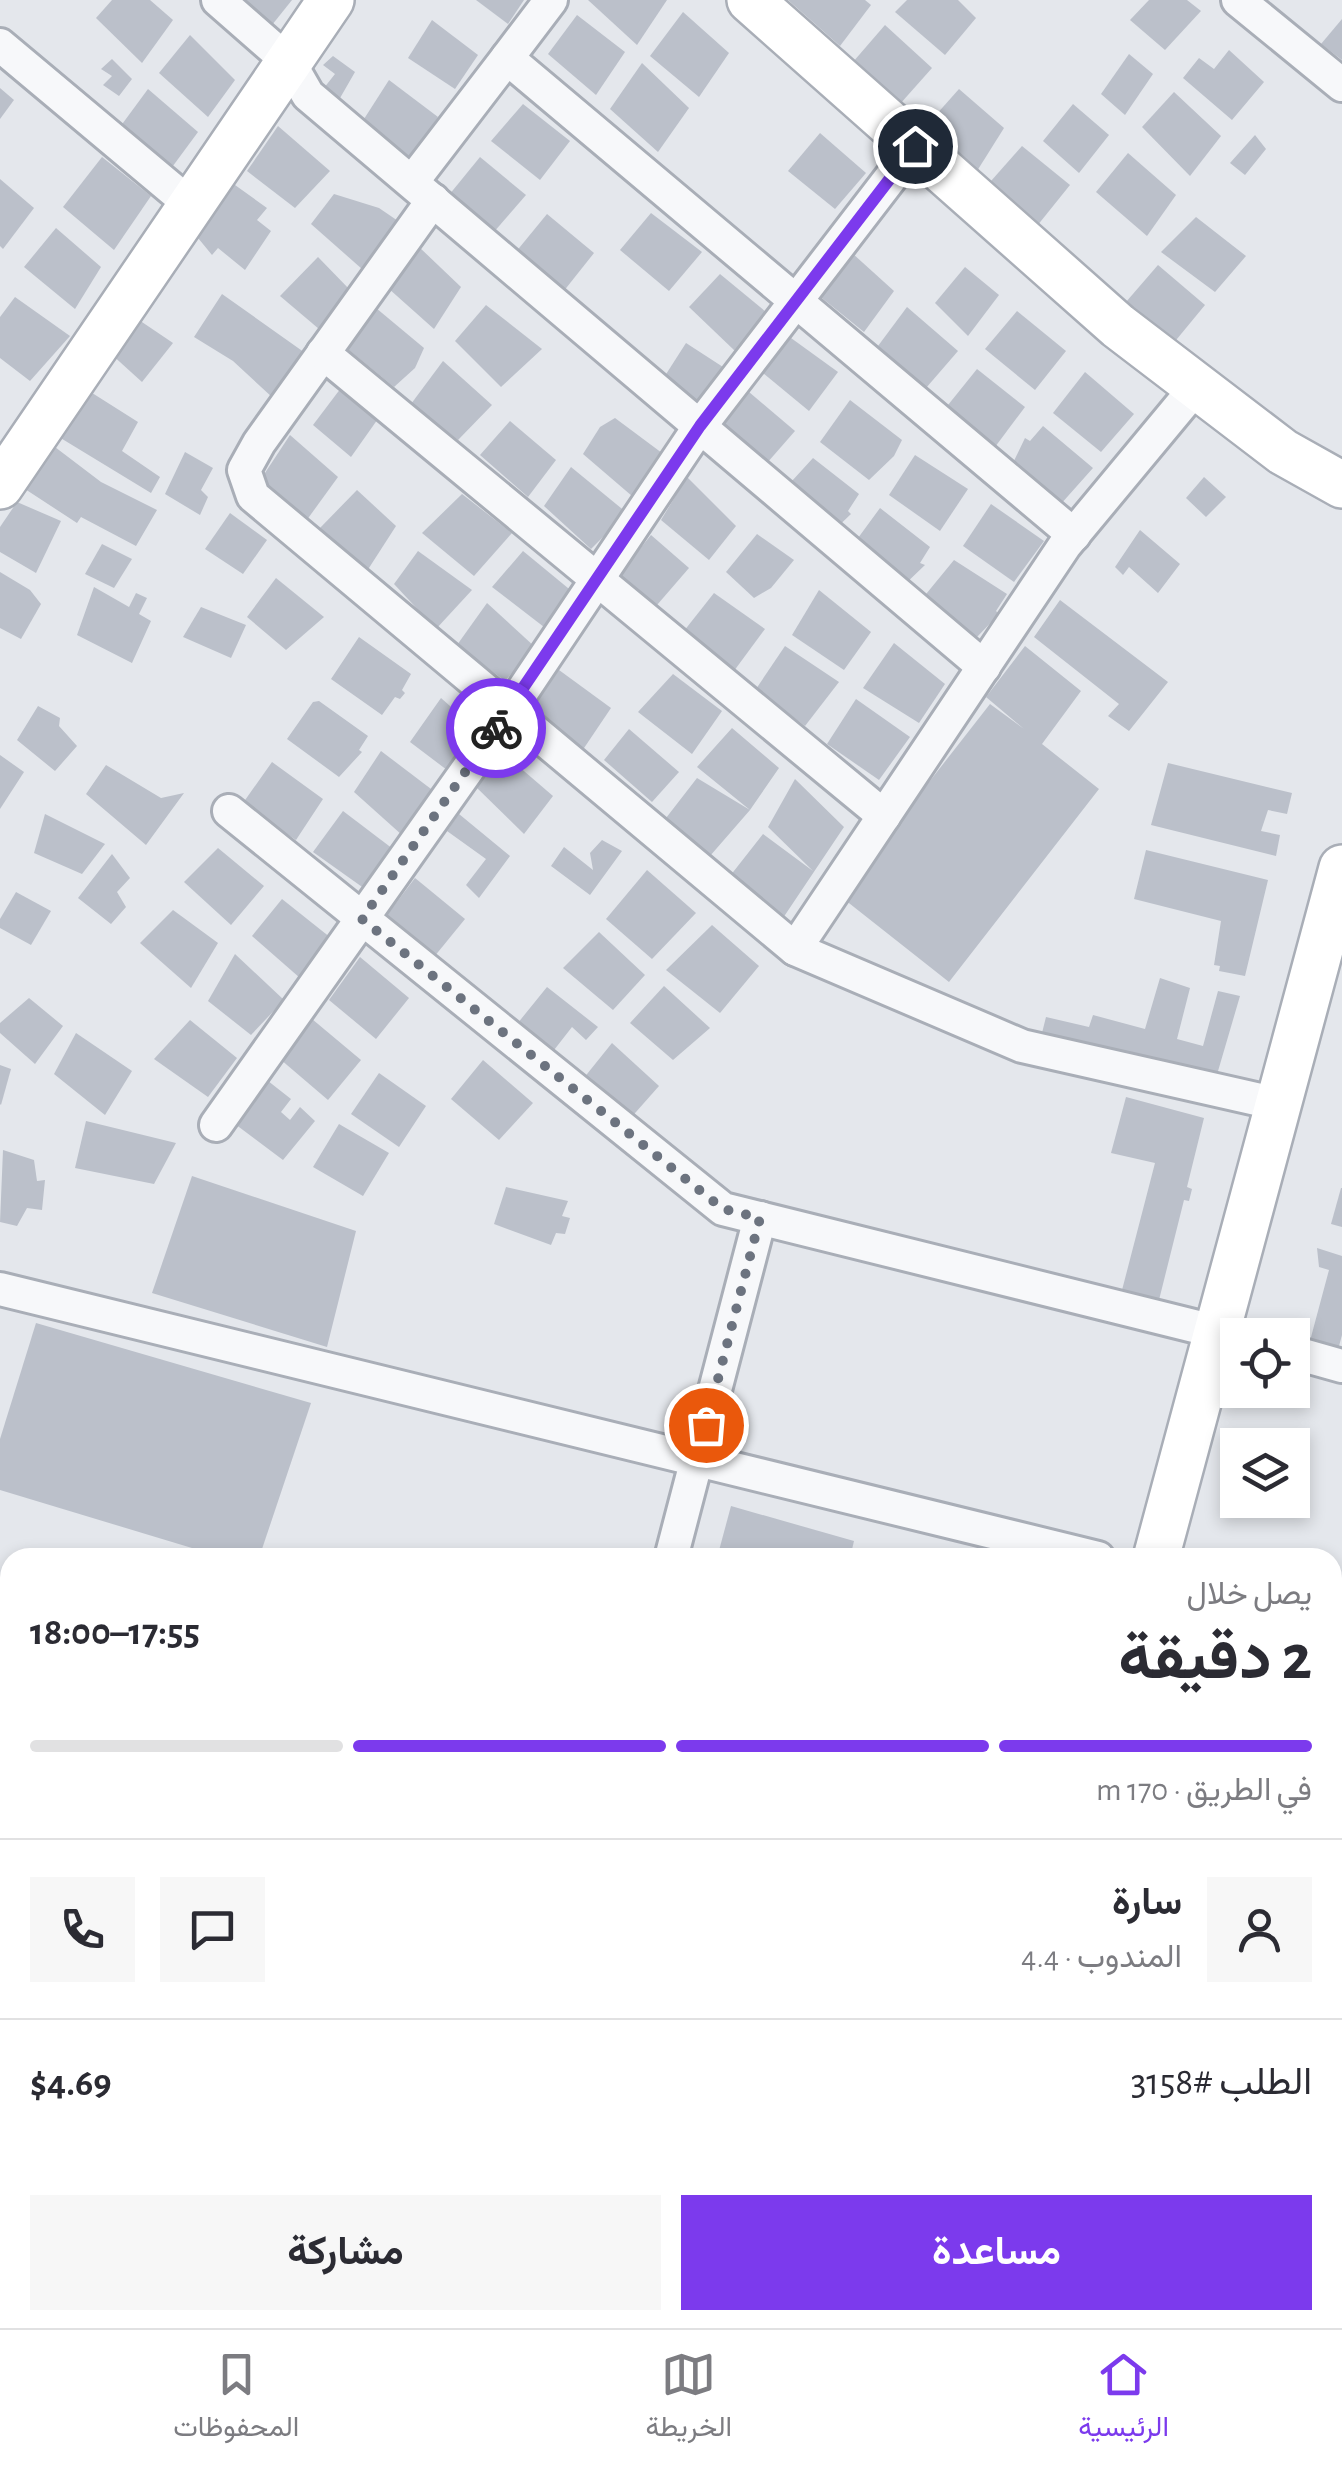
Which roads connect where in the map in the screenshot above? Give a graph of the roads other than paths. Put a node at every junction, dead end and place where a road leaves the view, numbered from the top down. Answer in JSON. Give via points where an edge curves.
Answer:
{"nodes":[{"id":1,"x":218,"y":0,"type":"edge"},
{"id":2,"x":331,"y":0,"type":"edge"},
{"id":3,"x":551,"y":0,"type":"edge"},
{"id":4,"x":750,"y":0,"type":"edge"},
{"id":5,"x":1238,"y":0,"type":"edge"},
{"id":6,"x":0,"y":45,"type":"edge"},
{"id":7,"x":506,"y":58,"type":"junction"},
{"id":8,"x":290,"y":62,"type":"junction"},
{"id":9,"x":1342,"y":85,"type":"edge"},
{"id":10,"x":915,"y":146,"type":"junction"},
{"id":11,"x":423,"y":191,"type":"junction"},
{"id":12,"x":191,"y":205,"type":"junction"},
{"id":13,"x":796,"y":301,"type":"junction"},
{"id":14,"x":323,"y":354,"type":"junction"},
{"id":15,"x":1197,"y":386,"type":"junction"},
{"id":16,"x":700,"y":426,"type":"junction"},
{"id":17,"x":1342,"y":485,"type":"edge"},
{"id":18,"x":0,"y":486,"type":"edge"},
{"id":19,"x":1074,"y":536,"type":"junction"},
{"id":20,"x":596,"y":582,"type":"junction"},
{"id":21,"x":984,"y":667,"type":"junction"},
{"id":22,"x":509,"y":710,"type":"junction"},
{"id":23,"x":228,"y":810,"type":"dead end"},
{"id":24,"x":884,"y":816,"type":"junction"},
{"id":25,"x":1342,"y":868,"type":"edge"},
{"id":26,"x":362,"y":919,"type":"junction"},
{"id":27,"x":795,"y":949,"type":"junction"},
{"id":28,"x":1278,"y":1104,"type":"junction"},
{"id":29,"x":216,"y":1126,"type":"dead end"},
{"id":30,"x":760,"y":1218,"type":"junction"},
{"id":31,"x":0,"y":1289,"type":"edge"},
{"id":32,"x":1231,"y":1318,"type":"edge"},
{"id":33,"x":1220,"y":1332,"type":"edge"},
{"id":34,"x":1220,"y":1356,"type":"edge"},
{"id":35,"x":1310,"y":1357,"type":"edge"},
{"id":36,"x":1342,"y":1366,"type":"edge"},
{"id":37,"x":698,"y":1459,"type":"junction"},
{"id":38,"x":674,"y":1548,"type":"edge"},
{"id":39,"x":1058,"y":1548,"type":"edge"},
{"id":40,"x":1159,"y":1548,"type":"edge"}],
"edges":[{"from":1,"to":8,"type":"street"},
{"from":2,"to":8,"type":"street"},
{"from":3,"to":7,"type":"street"},
{"from":4,"to":10,"type":"street"},
{"from":5,"to":9,"type":"street"},
{"from":6,"to":12,"type":"street"},
{"from":7,"to":11,"type":"street"},
{"from":7,"to":13,"type":"street"},
{"from":8,"to":11,"type":"street","via":[[308,94]]},
{"from":8,"to":12,"type":"street"},
{"from":10,"to":13,"type":"street"},
{"from":10,"to":15,"type":"street","via":[[1118,326]]},
{"from":11,"to":14,"type":"street"},
{"from":11,"to":16,"type":"street"},
{"from":12,"to":18,"type":"street"},
{"from":13,"to":16,"type":"street"},
{"from":13,"to":19,"type":"street"},
{"from":14,"to":20,"type":"street"},
{"from":14,"to":22,"type":"street","via":[[244,470],[253,496]]},
{"from":15,"to":17,"type":"street","via":[[1282,452]]},
{"from":15,"to":19,"type":"street"},
{"from":16,"to":20,"type":"street"},
{"from":16,"to":21,"type":"street"},
{"from":19,"to":21,"type":"street"},
{"from":20,"to":22,"type":"street"},
{"from":20,"to":24,"type":"street"},
{"from":21,"to":24,"type":"street"},
{"from":22,"to":26,"type":"street"},
{"from":22,"to":27,"type":"street"},
{"from":23,"to":26,"type":"street"},
{"from":24,"to":27,"type":"street"},
{"from":25,"to":28,"type":"street"},
{"from":26,"to":29,"type":"street"},
{"from":26,"to":30,"type":"street","via":[[723,1209]]},
{"from":27,"to":28,"type":"street","via":[[1022,1046]]},
{"from":28,"to":32,"type":"street"},
{"from":30,"to":33,"type":"street"},
{"from":30,"to":37,"type":"street"},
{"from":31,"to":37,"type":"street"},
{"from":34,"to":40,"type":"street"},
{"from":35,"to":36,"type":"street"},
{"from":37,"to":38,"type":"street"},
{"from":37,"to":39,"type":"street"}]}
